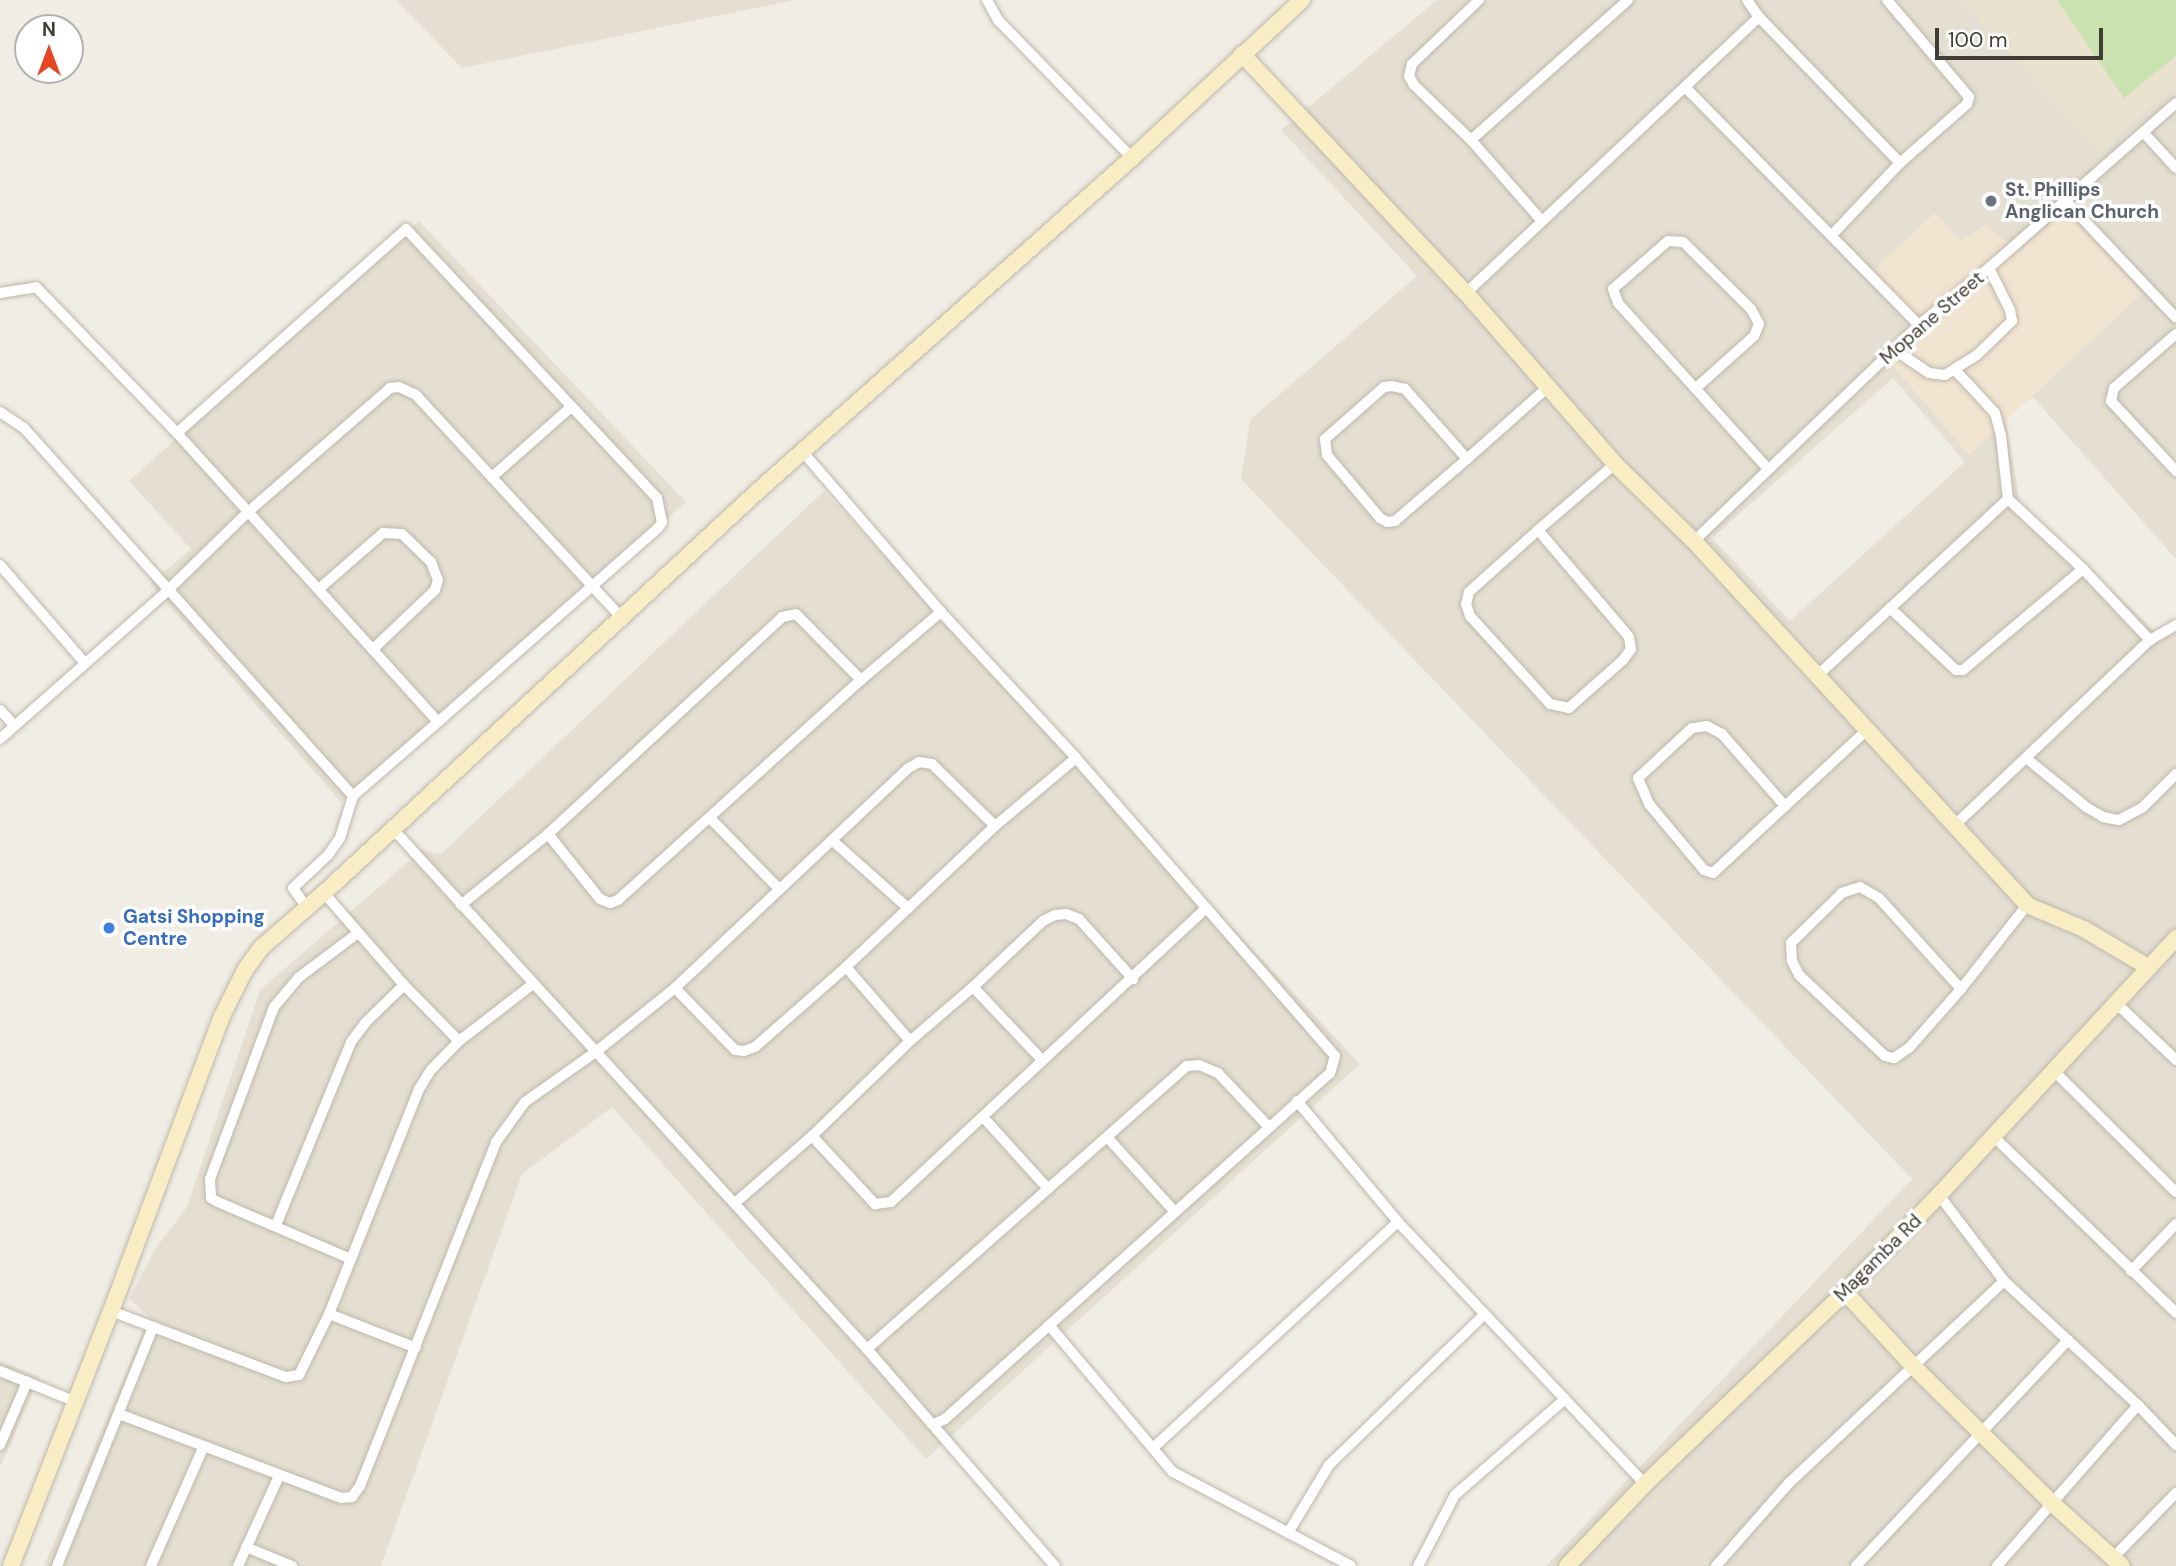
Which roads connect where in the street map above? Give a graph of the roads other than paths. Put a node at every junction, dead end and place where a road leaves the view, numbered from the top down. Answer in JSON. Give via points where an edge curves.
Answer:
{"nodes":[{"id":1,"x":987,"y":0,"type":"edge"},
{"id":2,"x":1302,"y":0,"type":"edge"},
{"id":3,"x":1479,"y":0,"type":"edge"},
{"id":4,"x":1628,"y":0,"type":"edge"},
{"id":5,"x":1746,"y":0,"type":"edge"},
{"id":6,"x":1887,"y":0,"type":"edge"},
{"id":7,"x":1615,"y":4,"type":"edge"},
{"id":8,"x":1759,"y":17,"type":"junction"},
{"id":9,"x":1242,"y":54,"type":"junction"},
{"id":10,"x":1685,"y":87,"type":"junction"},
{"id":11,"x":2176,"y":103,"type":"edge"},
{"id":12,"x":2144,"y":132,"type":"junction"},
{"id":13,"x":1471,"y":140,"type":"junction"},
{"id":14,"x":1132,"y":158,"type":"junction"},
{"id":15,"x":1900,"y":163,"type":"junction"},
{"id":16,"x":2176,"y":168,"type":"edge"},
{"id":17,"x":2064,"y":199,"type":"junction"},
{"id":18,"x":1541,"y":220,"type":"junction"},
{"id":19,"x":1832,"y":235,"type":"junction"},
{"id":20,"x":1989,"y":268,"type":"junction"},
{"id":21,"x":0,"y":293,"type":"edge"},
{"id":22,"x":1466,"y":293,"type":"junction"},
{"id":23,"x":2176,"y":318,"type":"edge"},
{"id":24,"x":1919,"y":325,"type":"junction"},
{"id":25,"x":2176,"y":334,"type":"edge"},
{"id":26,"x":1895,"y":349,"type":"junction"},
{"id":27,"x":1956,"y":371,"type":"junction"},
{"id":28,"x":1548,"y":387,"type":"junction"},
{"id":29,"x":1696,"y":388,"type":"junction"},
{"id":30,"x":570,"y":408,"type":"junction"},
{"id":31,"x":0,"y":412,"type":"edge"},
{"id":32,"x":177,"y":433,"type":"junction"},
{"id":33,"x":802,"y":452,"type":"junction"},
{"id":34,"x":1467,"y":459,"type":"junction"},
{"id":35,"x":1615,"y":464,"type":"junction"},
{"id":36,"x":1767,"y":468,"type":"junction"},
{"id":37,"x":2176,"y":471,"type":"edge"},
{"id":38,"x":492,"y":477,"type":"junction"},
{"id":39,"x":2008,"y":499,"type":"junction"},
{"id":40,"x":248,"y":512,"type":"junction"},
{"id":41,"x":1538,"y":530,"type":"junction"},
{"id":42,"x":1694,"y":541,"type":"junction"},
{"id":43,"x":0,"y":565,"type":"edge"},
{"id":44,"x":2083,"y":569,"type":"junction"},
{"id":45,"x":592,"y":586,"type":"junction"},
{"id":46,"x":320,"y":588,"type":"junction"},
{"id":47,"x":167,"y":591,"type":"junction"},
{"id":48,"x":1890,"y":608,"type":"junction"},
{"id":49,"x":941,"y":612,"type":"junction"},
{"id":50,"x":621,"y":617,"type":"junction"},
{"id":51,"x":2176,"y":625,"type":"edge"},
{"id":52,"x":2150,"y":640,"type":"junction"},
{"id":53,"x":373,"y":649,"type":"junction"},
{"id":54,"x":84,"y":662,"type":"junction"},
{"id":55,"x":1818,"y":675,"type":"junction"},
{"id":56,"x":860,"y":680,"type":"junction"},
{"id":57,"x":0,"y":710,"type":"edge"},
{"id":58,"x":438,"y":722,"type":"junction"},
{"id":59,"x":14,"y":725,"type":"junction"},
{"id":60,"x":1866,"y":731,"type":"junction"},
{"id":61,"x":0,"y":739,"type":"edge"},
{"id":62,"x":1076,"y":758,"type":"junction"},
{"id":63,"x":2026,"y":758,"type":"junction"},
{"id":64,"x":2176,"y":774,"type":"edge"},
{"id":65,"x":353,"y":796,"type":"junction"},
{"id":66,"x":1785,"y":806,"type":"junction"},
{"id":67,"x":710,"y":819,"type":"junction"},
{"id":68,"x":1956,"y":824,"type":"junction"},
{"id":69,"x":995,"y":826,"type":"junction"},
{"id":70,"x":393,"y":829,"type":"junction"},
{"id":71,"x":548,"y":834,"type":"junction"},
{"id":72,"x":833,"y":842,"type":"junction"},
{"id":73,"x":779,"y":889,"type":"junction"},
{"id":74,"x":324,"y":893,"type":"junction"},
{"id":75,"x":461,"y":905,"type":"junction"},
{"id":76,"x":2027,"y":905,"type":"junction"},
{"id":77,"x":307,"y":908,"type":"junction"},
{"id":78,"x":908,"y":908,"type":"junction"},
{"id":79,"x":1205,"y":909,"type":"junction"},
{"id":80,"x":358,"y":933,"type":"junction"},
{"id":81,"x":2176,"y":938,"type":"edge"},
{"id":82,"x":846,"y":967,"type":"junction"},
{"id":83,"x":2148,"y":967,"type":"junction"},
{"id":84,"x":1133,"y":979,"type":"junction"},
{"id":85,"x":533,"y":984,"type":"junction"},
{"id":86,"x":404,"y":985,"type":"junction"},
{"id":87,"x":973,"y":987,"type":"junction"},
{"id":88,"x":675,"y":988,"type":"junction"},
{"id":89,"x":1961,"y":989,"type":"junction"},
{"id":90,"x":2116,"y":1003,"type":"junction"},
{"id":91,"x":460,"y":1041,"type":"junction"},
{"id":92,"x":910,"y":1041,"type":"junction"},
{"id":93,"x":597,"y":1051,"type":"junction"},
{"id":94,"x":1042,"y":1060,"type":"junction"},
{"id":95,"x":2176,"y":1060,"type":"edge"},
{"id":96,"x":2054,"y":1071,"type":"junction"},
{"id":97,"x":1297,"y":1101,"type":"junction"},
{"id":98,"x":983,"y":1117,"type":"junction"},
{"id":99,"x":1268,"y":1126,"type":"junction"},
{"id":100,"x":811,"y":1136,"type":"junction"},
{"id":101,"x":1993,"y":1136,"type":"junction"},
{"id":102,"x":1107,"y":1137,"type":"junction"},
{"id":103,"x":1048,"y":1189,"type":"junction"},
{"id":104,"x":2176,"y":1192,"type":"edge"},
{"id":105,"x":1939,"y":1195,"type":"junction"},
{"id":106,"x":735,"y":1203,"type":"junction"},
{"id":107,"x":1175,"y":1212,"type":"junction"},
{"id":108,"x":1398,"y":1222,"type":"junction"},
{"id":109,"x":2176,"y":1224,"type":"edge"},
{"id":110,"x":276,"y":1225,"type":"junction"},
{"id":111,"x":351,"y":1259,"type":"junction"},
{"id":112,"x":2132,"y":1271,"type":"junction"},
{"id":113,"x":2004,"y":1281,"type":"junction"},
{"id":114,"x":1845,"y":1292,"type":"junction"},
{"id":115,"x":111,"y":1311,"type":"junction"},
{"id":116,"x":2176,"y":1313,"type":"edge"},
{"id":117,"x":329,"y":1314,"type":"junction"},
{"id":118,"x":1485,"y":1314,"type":"junction"},
{"id":119,"x":1049,"y":1325,"type":"junction"},
{"id":120,"x":153,"y":1327,"type":"junction"},
{"id":121,"x":2068,"y":1340,"type":"junction"},
{"id":122,"x":416,"y":1348,"type":"junction"},
{"id":123,"x":867,"y":1349,"type":"junction"},
{"id":124,"x":1913,"y":1366,"type":"junction"},
{"id":125,"x":0,"y":1371,"type":"edge"},
{"id":126,"x":27,"y":1382,"type":"junction"},
{"id":127,"x":1565,"y":1399,"type":"junction"},
{"id":128,"x":76,"y":1402,"type":"junction"},
{"id":129,"x":2138,"y":1405,"type":"junction"},
{"id":130,"x":119,"y":1414,"type":"junction"},
{"id":131,"x":934,"y":1424,"type":"junction"},
{"id":132,"x":1982,"y":1434,"type":"junction"},
{"id":133,"x":0,"y":1445,"type":"edge"},
{"id":134,"x":2176,"y":1445,"type":"edge"},
{"id":135,"x":203,"y":1448,"type":"junction"},
{"id":136,"x":1153,"y":1448,"type":"junction"},
{"id":137,"x":279,"y":1476,"type":"junction"},
{"id":138,"x":1645,"y":1484,"type":"junction"},
{"id":139,"x":2176,"y":1493,"type":"edge"},
{"id":140,"x":2054,"y":1505,"type":"junction"},
{"id":141,"x":1288,"y":1533,"type":"junction"},
{"id":142,"x":246,"y":1547,"type":"junction"},
{"id":143,"x":2118,"y":1562,"type":"edge"},
{"id":144,"x":11,"y":1566,"type":"edge"},
{"id":145,"x":57,"y":1566,"type":"edge"},
{"id":146,"x":150,"y":1566,"type":"edge"},
{"id":147,"x":238,"y":1566,"type":"edge"},
{"id":148,"x":292,"y":1566,"type":"edge"},
{"id":149,"x":1055,"y":1566,"type":"edge"},
{"id":150,"x":1351,"y":1566,"type":"edge"},
{"id":151,"x":1418,"y":1566,"type":"edge"},
{"id":152,"x":1568,"y":1566,"type":"edge"},
{"id":153,"x":1716,"y":1566,"type":"edge"},
{"id":154,"x":1856,"y":1566,"type":"edge"},
{"id":155,"x":1997,"y":1566,"type":"edge"}],
"edges":[{"from":1,"to":14,"type":"street","via":[[998,20]]},
{"from":2,"to":9,"type":"street"},
{"from":3,"to":13,"type":"street","via":[[1412,64],[1409,76]]},
{"from":4,"to":7,"type":"street"},
{"from":5,"to":8,"type":"street"},
{"from":6,"to":15,"type":"street","via":[[1969,97],[1967,104]]},
{"from":7,"to":13,"type":"street"},
{"from":8,"to":10,"type":"street"},
{"from":8,"to":15,"type":"street"},
{"from":9,"to":14,"type":"street"},
{"from":9,"to":22,"type":"street"},
{"from":10,"to":18,"type":"street"},
{"from":10,"to":19,"type":"street"},
{"from":11,"to":12,"type":"street","name":"Mopane Street"},
{"from":12,"to":16,"type":"street"},
{"from":12,"to":17,"type":"street","name":"Mopane Street"},
{"from":13,"to":18,"type":"street"},
{"from":14,"to":33,"type":"street"},
{"from":15,"to":19,"type":"street"},
{"from":17,"to":20,"type":"street","name":"Mopane Street"},
{"from":17,"to":23,"type":"street"},
{"from":18,"to":22,"type":"street"},
{"from":19,"to":24,"type":"street"},
{"from":20,"to":24,"type":"street","name":"Mopane Street"},
{"from":20,"to":27,"type":"street","via":[[2012,321]]},
{"from":21,"to":32,"type":"street","via":[[36,287]]},
{"from":22,"to":28,"type":"street"},
{"from":24,"to":26,"type":"street","name":"Mopane Street"},
{"from":25,"to":37,"type":"street","via":[[2113,388],[2111,401]]},
{"from":26,"to":27,"type":"street","via":[[1929,373]]},
{"from":26,"to":36,"type":"street","name":"Mopane Street"},
{"from":27,"to":39,"type":"street","via":[[1995,413]]},
{"from":28,"to":34,"type":"street"},
{"from":28,"to":35,"type":"street"},
{"from":29,"to":29,"type":"street","via":[[1630,320],[1613,289],[1668,241],[1683,242],[1693,250],[1751,309],[1759,324],[1754,336]]},
{"from":29,"to":36,"type":"street"},
{"from":30,"to":32,"type":"street","via":[[406,229]]},
{"from":30,"to":38,"type":"street"},
{"from":30,"to":45,"type":"street","via":[[657,498],[662,513],[658,528]]},
{"from":31,"to":47,"type":"street","via":[[24,428]]},
{"from":32,"to":40,"type":"street"},
{"from":33,"to":49,"type":"street"},
{"from":33,"to":50,"type":"street"},
{"from":34,"to":34,"type":"street","via":[[1395,521],[1387,522],[1327,455],[1325,439],[1384,387],[1392,386],[1405,388]]},
{"from":35,"to":41,"type":"street"},
{"from":35,"to":42,"type":"street"},
{"from":36,"to":42,"type":"street","name":"Mopane Street"},
{"from":38,"to":40,"type":"street","via":[[416,395],[390,388]]},
{"from":38,"to":45,"type":"street"},
{"from":39,"to":44,"type":"street"},
{"from":39,"to":48,"type":"street"},
{"from":40,"to":46,"type":"street"},
{"from":40,"to":47,"type":"street"},
{"from":41,"to":41,"type":"street","via":[[1469,593],[1466,604],[1470,616],[1550,704],[1569,708],[1623,660],[1631,649],[1629,637]]},
{"from":42,"to":55,"type":"street"},
{"from":43,"to":54,"type":"street"},
{"from":44,"to":48,"type":"street","via":[[1963,670],[1956,670]]},
{"from":44,"to":52,"type":"street"},
{"from":45,"to":50,"type":"street"},
{"from":45,"to":58,"type":"street"},
{"from":46,"to":53,"type":"street"},
{"from":46,"to":53,"type":"street","via":[[383,533],[402,534],[431,562],[438,580],[435,590]]},
{"from":47,"to":54,"type":"street"},
{"from":47,"to":65,"type":"street"},
{"from":48,"to":55,"type":"street"},
{"from":49,"to":56,"type":"street"},
{"from":49,"to":62,"type":"street"},
{"from":50,"to":70,"type":"street"},
{"from":51,"to":52,"type":"street"},
{"from":52,"to":63,"type":"street"},
{"from":53,"to":58,"type":"street"},
{"from":54,"to":59,"type":"street"},
{"from":55,"to":60,"type":"street"},
{"from":56,"to":67,"type":"street"},
{"from":56,"to":71,"type":"street","via":[[796,614],[782,617]]},
{"from":57,"to":59,"type":"street"},
{"from":58,"to":65,"type":"street"},
{"from":59,"to":61,"type":"street"},
{"from":60,"to":66,"type":"street"},
{"from":60,"to":68,"type":"street"},
{"from":62,"to":69,"type":"street"},
{"from":62,"to":79,"type":"street"},
{"from":63,"to":64,"type":"street","via":[[2086,807],[2119,820],[2143,807]]},
{"from":63,"to":68,"type":"street"},
{"from":65,"to":77,"type":"street","via":[[340,838],[293,888]]},
{"from":66,"to":66,"type":"street","via":[[1713,873],[1704,870],[1649,804],[1638,778],[1692,728],[1707,726],[1722,734]]},
{"from":67,"to":71,"type":"street","via":[[610,903],[600,899]]},
{"from":67,"to":73,"type":"street"},
{"from":68,"to":76,"type":"street"},
{"from":69,"to":72,"type":"street","via":[[932,764],[919,762]]},
{"from":69,"to":78,"type":"street"},
{"from":70,"to":74,"type":"street"},
{"from":70,"to":75,"type":"street"},
{"from":71,"to":75,"type":"street"},
{"from":72,"to":73,"type":"street"},
{"from":72,"to":78,"type":"street"},
{"from":73,"to":88,"type":"street"},
{"from":74,"to":77,"type":"street"},
{"from":74,"to":80,"type":"street"},
{"from":75,"to":85,"type":"street"},
{"from":76,"to":83,"type":"street","via":[[2084,929]]},
{"from":76,"to":89,"type":"street"},
{"from":77,"to":115,"type":"street","via":[[262,947],[222,1016]]},
{"from":78,"to":82,"type":"street"},
{"from":79,"to":84,"type":"street"},
{"from":79,"to":97,"type":"street","via":[[1335,1056],[1330,1073]]},
{"from":80,"to":86,"type":"street"},
{"from":80,"to":110,"type":"street","via":[[298,978],[274,1007],[210,1179],[211,1198]]},
{"from":81,"to":83,"type":"street","name":"Magamba Rd"},
{"from":82,"to":88,"type":"street","via":[[755,1047],[744,1051],[735,1050]]},
{"from":82,"to":92,"type":"street"},
{"from":83,"to":90,"type":"street","name":"Magamba Rd"},
{"from":84,"to":87,"type":"street","via":[[1079,919],[1066,914],[1043,921]]},
{"from":84,"to":94,"type":"street"},
{"from":85,"to":91,"type":"street"},
{"from":85,"to":93,"type":"street"},
{"from":86,"to":91,"type":"street"},
{"from":86,"to":110,"type":"street","via":[[351,1042]]},
{"from":87,"to":92,"type":"street"},
{"from":87,"to":94,"type":"street"},
{"from":88,"to":93,"type":"street"},
{"from":89,"to":89,"type":"street","via":[[1909,1048],[1894,1058],[1885,1056],[1799,975],[1791,943],[1842,893],[1860,887],[1879,898]]},
{"from":90,"to":95,"type":"street"},
{"from":90,"to":96,"type":"street","name":"Magamba Rd"},
{"from":91,"to":111,"type":"street","via":[[419,1089]]},
{"from":92,"to":100,"type":"street"},
{"from":93,"to":106,"type":"street"},
{"from":93,"to":122,"type":"street","via":[[526,1102],[496,1142]]},
{"from":94,"to":98,"type":"street"},
{"from":96,"to":101,"type":"street","name":"Magamba Rd"},
{"from":96,"to":104,"type":"street"},
{"from":97,"to":99,"type":"street"},
{"from":97,"to":108,"type":"street"},
{"from":98,"to":100,"type":"street","via":[[891,1202],[875,1204]]},
{"from":98,"to":103,"type":"street"},
{"from":99,"to":102,"type":"street","via":[[1218,1073],[1199,1065],[1186,1066]]},
{"from":99,"to":107,"type":"street"},
{"from":100,"to":106,"type":"street"},
{"from":101,"to":105,"type":"street","name":"Magamba Rd"},
{"from":101,"to":112,"type":"street"},
{"from":102,"to":103,"type":"street"},
{"from":102,"to":107,"type":"street"},
{"from":103,"to":123,"type":"street"},
{"from":105,"to":113,"type":"street"},
{"from":105,"to":114,"type":"street","name":"Magamba Rd"},
{"from":106,"to":123,"type":"street"},
{"from":107,"to":119,"type":"street"},
{"from":108,"to":118,"type":"street"},
{"from":108,"to":136,"type":"street"},
{"from":109,"to":112,"type":"street"},
{"from":110,"to":111,"type":"street"},
{"from":111,"to":117,"type":"street"},
{"from":112,"to":116,"type":"street"},
{"from":113,"to":121,"type":"street"},
{"from":113,"to":124,"type":"street"},
{"from":114,"to":124,"type":"street"},
{"from":114,"to":138,"type":"street","name":"Magamba Rd"},
{"from":115,"to":120,"type":"street"},
{"from":115,"to":128,"type":"street"},
{"from":117,"to":120,"type":"street","via":[[304,1370],[295,1377]]},
{"from":117,"to":122,"type":"street"},
{"from":118,"to":127,"type":"street"},
{"from":118,"to":141,"type":"street","via":[[1329,1465]]},
{"from":119,"to":131,"type":"street"},
{"from":119,"to":136,"type":"street"},
{"from":120,"to":130,"type":"street"},
{"from":121,"to":129,"type":"street"},
{"from":121,"to":132,"type":"street"},
{"from":122,"to":137,"type":"street","via":[[352,1497],[341,1498]]},
{"from":123,"to":131,"type":"street"},
{"from":124,"to":132,"type":"street"},
{"from":124,"to":153,"type":"street","via":[[1789,1483]]},
{"from":125,"to":126,"type":"street"},
{"from":126,"to":128,"type":"street"},
{"from":126,"to":133,"type":"street"},
{"from":127,"to":138,"type":"street"},
{"from":127,"to":151,"type":"street","via":[[1455,1495]]},
{"from":128,"to":144,"type":"street"},
{"from":129,"to":134,"type":"street"},
{"from":129,"to":140,"type":"street"},
{"from":130,"to":135,"type":"street"},
{"from":130,"to":145,"type":"street"},
{"from":131,"to":149,"type":"street"},
{"from":132,"to":140,"type":"street"},
{"from":132,"to":154,"type":"street"},
{"from":135,"to":137,"type":"street"},
{"from":135,"to":146,"type":"street"},
{"from":136,"to":141,"type":"street","via":[[1173,1472]]},
{"from":137,"to":142,"type":"street"},
{"from":138,"to":152,"type":"street","name":"Magamba Rd"},
{"from":139,"to":143,"type":"street"},
{"from":140,"to":143,"type":"street"},
{"from":140,"to":155,"type":"street"},
{"from":141,"to":150,"type":"street"},
{"from":142,"to":147,"type":"street"},
{"from":142,"to":148,"type":"street"}]}
